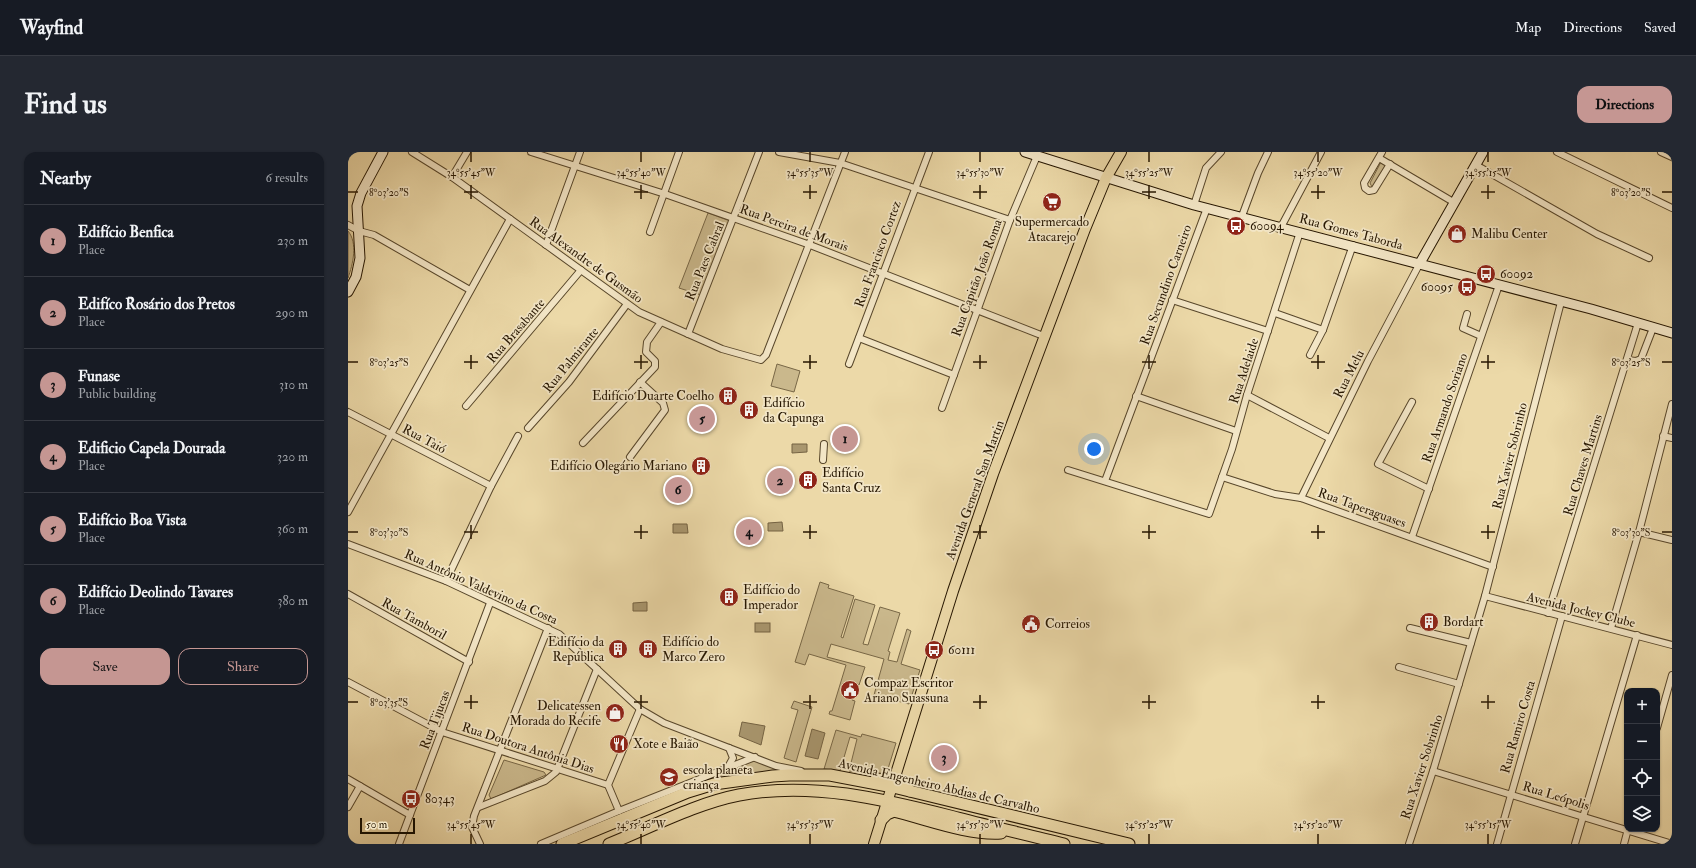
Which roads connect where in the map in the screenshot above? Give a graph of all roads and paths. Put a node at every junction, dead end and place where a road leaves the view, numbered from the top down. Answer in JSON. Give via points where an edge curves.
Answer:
{"nodes":[{"id":1,"x":383,"y":152,"type":"edge"},
{"id":2,"x":412,"y":152,"type":"edge"},
{"id":3,"x":467,"y":152,"type":"edge"},
{"id":4,"x":531,"y":152,"type":"edge"},
{"id":5,"x":580,"y":152,"type":"edge"},
{"id":6,"x":679,"y":152,"type":"edge"},
{"id":7,"x":759,"y":152,"type":"edge"},
{"id":8,"x":779,"y":152,"type":"edge"},
{"id":9,"x":845,"y":152,"type":"edge"},
{"id":10,"x":929,"y":152,"type":"edge"},
{"id":11,"x":1025,"y":152,"type":"edge"},
{"id":12,"x":1121,"y":152,"type":"edge"},
{"id":13,"x":1221,"y":152,"type":"edge"},
{"id":14,"x":1268,"y":152,"type":"edge"},
{"id":15,"x":1321,"y":152,"type":"edge"},
{"id":16,"x":1484,"y":152,"type":"edge"},
{"id":17,"x":1557,"y":152,"type":"edge"},
{"id":18,"x":1661,"y":152,"type":"edge"},
{"id":19,"x":1381,"y":155,"type":"edge"},
{"id":20,"x":1036,"y":156,"type":"junction"},
{"id":21,"x":1672,"y":157,"type":"edge"},
{"id":22,"x":840,"y":163,"type":"junction"},
{"id":23,"x":1390,"y":164,"type":"junction"},
{"id":24,"x":1476,"y":165,"type":"junction"},
{"id":25,"x":575,"y":166,"type":"junction"},
{"id":26,"x":452,"y":177,"type":"junction"},
{"id":27,"x":1106,"y":178,"type":"junction"},
{"id":28,"x":914,"y":189,"type":"junction"},
{"id":29,"x":665,"y":194,"type":"junction"},
{"id":30,"x":1455,"y":203,"type":"junction"},
{"id":31,"x":1194,"y":205,"type":"junction"},
{"id":32,"x":1206,"y":208,"type":"junction"},
{"id":33,"x":1672,"y":208,"type":"edge"},
{"id":34,"x":1242,"y":216,"type":"junction"},
{"id":35,"x":734,"y":218,"type":"junction"},
{"id":36,"x":510,"y":219,"type":"junction"},
{"id":37,"x":1010,"y":220,"type":"junction"},
{"id":38,"x":348,"y":225,"type":"edge"},
{"id":39,"x":1281,"y":227,"type":"junction"},
{"id":40,"x":359,"y":231,"type":"junction"},
{"id":41,"x":650,"y":232,"type":"dead end"},
{"id":42,"x":1300,"y":232,"type":"junction"},
{"id":43,"x":810,"y":245,"type":"junction"},
{"id":44,"x":1353,"y":245,"type":"junction"},
{"id":45,"x":546,"y":246,"type":"junction"},
{"id":46,"x":1649,"y":258,"type":"dead end"},
{"id":47,"x":1420,"y":263,"type":"junction"},
{"id":48,"x":581,"y":270,"type":"junction"},
{"id":49,"x":884,"y":273,"type":"junction"},
{"id":50,"x":1499,"y":285,"type":"junction"},
{"id":51,"x":470,"y":290,"type":"junction"},
{"id":52,"x":348,"y":292,"type":"edge"},
{"id":53,"x":1172,"y":300,"type":"junction"},
{"id":54,"x":1561,"y":302,"type":"junction"},
{"id":55,"x":628,"y":304,"type":"junction"},
{"id":56,"x":977,"y":310,"type":"junction"},
{"id":57,"x":1275,"y":313,"type":"junction"},
{"id":58,"x":1467,"y":314,"type":"dead end"},
{"id":59,"x":661,"y":322,"type":"junction"},
{"id":60,"x":1638,"y":323,"type":"junction"},
{"id":61,"x":1654,"y":328,"type":"junction"},
{"id":62,"x":1323,"y":330,"type":"junction"},
{"id":63,"x":1268,"y":331,"type":"junction"},
{"id":64,"x":1672,"y":333,"type":"edge"},
{"id":65,"x":688,"y":334,"type":"junction"},
{"id":66,"x":1481,"y":336,"type":"junction"},
{"id":67,"x":1046,"y":337,"type":"junction"},
{"id":68,"x":859,"y":338,"type":"junction"},
{"id":69,"x":1310,"y":355,"type":"dead end"},
{"id":70,"x":1627,"y":360,"type":"junction"},
{"id":71,"x":849,"y":364,"type":"dead end"},
{"id":72,"x":954,"y":375,"type":"junction"},
{"id":73,"x":640,"y":382,"type":"junction"},
{"id":74,"x":1247,"y":395,"type":"junction"},
{"id":75,"x":1136,"y":396,"type":"junction"},
{"id":76,"x":1412,"y":402,"type":"dead end"},
{"id":77,"x":1672,"y":404,"type":"edge"},
{"id":78,"x":466,"y":406,"type":"dead end"},
{"id":79,"x":942,"y":408,"type":"dead end"},
{"id":80,"x":348,"y":412,"type":"edge"},
{"id":81,"x":528,"y":428,"type":"dead end"},
{"id":82,"x":1236,"y":431,"type":"junction"},
{"id":83,"x":392,"y":434,"type":"junction"},
{"id":84,"x":518,"y":436,"type":"dead end"},
{"id":85,"x":1664,"y":436,"type":"junction"},
{"id":86,"x":1329,"y":438,"type":"junction"},
{"id":87,"x":1672,"y":438,"type":"edge"},
{"id":88,"x":583,"y":443,"type":"dead end"},
{"id":89,"x":824,"y":444,"type":"dead end"},
{"id":90,"x":630,"y":457,"type":"dead end"},
{"id":91,"x":823,"y":460,"type":"dead end"},
{"id":92,"x":1068,"y":470,"type":"dead end"},
{"id":93,"x":1222,"y":476,"type":"junction"},
{"id":94,"x":1105,"y":481,"type":"junction"},
{"id":95,"x":491,"y":486,"type":"junction"},
{"id":96,"x":1429,"y":489,"type":"junction"},
{"id":97,"x":1301,"y":498,"type":"junction"},
{"id":98,"x":348,"y":512,"type":"edge"},
{"id":99,"x":1639,"y":532,"type":"junction"},
{"id":100,"x":1412,"y":538,"type":"junction"},
{"id":101,"x":1672,"y":540,"type":"edge"},
{"id":102,"x":348,"y":544,"type":"edge"},
{"id":103,"x":1492,"y":567,"type":"junction"},
{"id":104,"x":446,"y":581,"type":"junction"},
{"id":105,"x":348,"y":594,"type":"edge"},
{"id":106,"x":1485,"y":596,"type":"junction"},
{"id":107,"x":490,"y":603,"type":"junction"},
{"id":108,"x":1548,"y":613,"type":"junction"},
{"id":109,"x":1562,"y":616,"type":"junction"},
{"id":110,"x":548,"y":628,"type":"junction"},
{"id":111,"x":1410,"y":628,"type":"dead end"},
{"id":112,"x":1611,"y":628,"type":"junction"},
{"id":113,"x":1637,"y":635,"type":"junction"},
{"id":114,"x":1471,"y":643,"type":"junction"},
{"id":115,"x":1672,"y":645,"type":"edge"},
{"id":116,"x":469,"y":662,"type":"junction"},
{"id":117,"x":1399,"y":667,"type":"dead end"},
{"id":118,"x":597,"y":669,"type":"junction"},
{"id":119,"x":1672,"y":675,"type":"edge"},
{"id":120,"x":348,"y":682,"type":"edge"},
{"id":121,"x":1459,"y":684,"type":"junction"},
{"id":122,"x":640,"y":708,"type":"junction"},
{"id":123,"x":1658,"y":724,"type":"edge"},
{"id":124,"x":442,"y":732,"type":"junction"},
{"id":125,"x":728,"y":747,"type":"junction"},
{"id":126,"x":500,"y":752,"type":"junction"},
{"id":127,"x":755,"y":758,"type":"junction"},
{"id":128,"x":728,"y":767,"type":"junction"},
{"id":129,"x":558,"y":770,"type":"junction"},
{"id":130,"x":1433,"y":771,"type":"junction"},
{"id":131,"x":785,"y":772,"type":"junction"},
{"id":132,"x":835,"y":776,"type":"junction"},
{"id":133,"x":348,"y":779,"type":"edge"},
{"id":134,"x":894,"y":782,"type":"junction"},
{"id":135,"x":608,"y":785,"type":"junction"},
{"id":136,"x":360,"y":786,"type":"junction"},
{"id":137,"x":784,"y":790,"type":"junction"},
{"id":138,"x":1511,"y":794,"type":"junction"},
{"id":139,"x":866,"y":796,"type":"junction"},
{"id":140,"x":891,"y":806,"type":"junction"},
{"id":141,"x":348,"y":807,"type":"edge"},
{"id":142,"x":479,"y":807,"type":"junction"},
{"id":143,"x":619,"y":811,"type":"junction"},
{"id":144,"x":410,"y":815,"type":"junction"},
{"id":145,"x":1584,"y":816,"type":"junction"},
{"id":146,"x":881,"y":820,"type":"junction"},
{"id":147,"x":1040,"y":822,"type":"junction"},
{"id":148,"x":1624,"y":829,"type":"edge"},
{"id":149,"x":1012,"y":831,"type":"junction"},
{"id":150,"x":1627,"y":832,"type":"edge"},
{"id":151,"x":1634,"y":832,"type":"edge"},
{"id":152,"x":399,"y":844,"type":"edge"},
{"id":153,"x":480,"y":844,"type":"edge"},
{"id":154,"x":541,"y":844,"type":"edge"},
{"id":155,"x":562,"y":844,"type":"edge"},
{"id":156,"x":609,"y":844,"type":"edge"},
{"id":157,"x":874,"y":844,"type":"edge"},
{"id":158,"x":1064,"y":844,"type":"edge"},
{"id":159,"x":1128,"y":844,"type":"edge"},
{"id":160,"x":1408,"y":844,"type":"edge"},
{"id":161,"x":1497,"y":844,"type":"edge"},
{"id":162,"x":1575,"y":844,"type":"edge"},
{"id":163,"x":1624,"y":844,"type":"edge"},
{"id":164,"x":1672,"y":844,"type":"edge"}],
"edges":[{"from":1,"to":40,"type":"main road","via":[[361,193],[357,206]]},
{"from":2,"to":26,"type":"street","name":"Rua Alexandre de Gusmão"},
{"from":3,"to":26,"type":"street"},
{"from":4,"to":25,"type":"street","name":"Rua Pereira de Morais"},
{"from":5,"to":25,"type":"street"},
{"from":6,"to":29,"type":"street"},
{"from":7,"to":35,"type":"street","name":"Rua Paes Cabral"},
{"from":8,"to":22,"type":"street"},
{"from":9,"to":22,"type":"street"},
{"from":10,"to":28,"type":"street","name":"Rua Francisco Cortez"},
{"from":11,"to":20,"type":"main road","name":"Rua Gomes Taborda"},
{"from":12,"to":27,"type":"main road","name":"Avenida General San Martin"},
{"from":13,"to":31,"type":"street","via":[[1206,168]]},
{"from":14,"to":34,"type":"street"},
{"from":15,"to":39,"type":"street"},
{"from":16,"to":24,"type":"main road"},
{"from":17,"to":33,"type":"street"},
{"from":18,"to":21,"type":"street"},
{"from":19,"to":23,"type":"street"},
{"from":19,"to":23,"type":"street","via":[[1364,183],[1365,188],[1369,191],[1374,190]]},
{"from":20,"to":27,"type":"main road","name":"Rua Gomes Taborda"},
{"from":20,"to":37,"type":"street","name":"Rua Capitão João Roma"},
{"from":22,"to":28,"type":"street"},
{"from":22,"to":43,"type":"street"},
{"from":23,"to":30,"type":"street"},
{"from":24,"to":30,"type":"main road"},
{"from":24,"to":46,"type":"street","via":[[1597,234]]},
{"from":25,"to":29,"type":"street","name":"Rua Pereira de Morais"},
{"from":25,"to":45,"type":"street"},
{"from":26,"to":36,"type":"street","name":"Rua Alexandre de Gusmão"},
{"from":27,"to":31,"type":"main road","name":"Rua Gomes Taborda"},
{"from":27,"to":67,"type":"main road","name":"Avenida General San Martin"},
{"from":28,"to":37,"type":"street"},
{"from":28,"to":49,"type":"street","name":"Rua Francisco Cortez"},
{"from":29,"to":35,"type":"street","name":"Rua Pereira de Morais"},
{"from":29,"to":41,"type":"street"},
{"from":30,"to":47,"type":"main road"},
{"from":31,"to":32,"type":"main road","name":"Rua Gomes Taborda"},
{"from":32,"to":34,"type":"main road","name":"Rua Gomes Taborda"},
{"from":32,"to":53,"type":"street","name":"Rua Secundino Carneiro"},
{"from":34,"to":39,"type":"main road","name":"Rua Gomes Taborda"},
{"from":35,"to":43,"type":"street","name":"Rua Pereira de Morais"},
{"from":35,"to":65,"type":"street","name":"Rua Paes Cabral"},
{"from":36,"to":45,"type":"street","name":"Rua Alexandre de Gusmão"},
{"from":36,"to":51,"type":"street"},
{"from":37,"to":56,"type":"street","name":"Rua Capitão João Roma"},
{"from":38,"to":40,"type":"street"},
{"from":39,"to":42,"type":"main road","name":"Rua Gomes Taborda"},
{"from":40,"to":51,"type":"street","via":[[374,235]]},
{"from":40,"to":52,"type":"main road","via":[[360,258],[356,277]]},
{"from":42,"to":44,"type":"main road","name":"Rua Gomes Taborda"},
{"from":42,"to":57,"type":"street","name":"Rua Adelaide"},
{"from":43,"to":49,"type":"street","name":"Rua Pereira de Morais"},
{"from":43,"to":65,"type":"street","name":"Rua Alexandre de Gusmão","via":[[766,356],[761,360],[722,350]]},
{"from":44,"to":47,"type":"main road","name":"Rua Gomes Taborda"},
{"from":44,"to":62,"type":"street"},
{"from":45,"to":48,"type":"street","name":"Rua Alexandre de Gusmão"},
{"from":47,"to":50,"type":"main road","name":"Rua Gomes Taborda"},
{"from":47,"to":86,"type":"street","name":"Rua Melu"},
{"from":48,"to":55,"type":"street","name":"Rua Alexandre de Gusmão"},
{"from":48,"to":78,"type":"street","name":"Rua Brasabante"},
{"from":49,"to":56,"type":"street","name":"Rua Pereira de Morais"},
{"from":49,"to":68,"type":"street","name":"Rua Francisco Cortez"},
{"from":50,"to":54,"type":"main road","name":"Rua Gomes Taborda"},
{"from":50,"to":66,"type":"street","name":"Rua Armando Soriano"},
{"from":51,"to":83,"type":"street"},
{"from":53,"to":63,"type":"street"},
{"from":53,"to":75,"type":"street","name":"Rua Secundino Carneiro"},
{"from":54,"to":60,"type":"main road","name":"Rua Gomes Taborda"},
{"from":54,"to":103,"type":"street","name":"Rua Xavier Sobrinho"},
{"from":55,"to":59,"type":"street","name":"Rua Alexandre de Gusmão"},
{"from":55,"to":81,"type":"street","name":"Rua Palmirante","via":[[569,382]]},
{"from":56,"to":67,"type":"street","name":"Rua Pereira de Morais"},
{"from":56,"to":72,"type":"street","name":"Rua Capitão João Roma"},
{"from":57,"to":62,"type":"street"},
{"from":57,"to":63,"type":"street","name":"Rua Adelaide"},
{"from":58,"to":66,"type":"street","via":[[1462,328]]},
{"from":59,"to":65,"type":"street","name":"Rua Alexandre de Gusmão"},
{"from":59,"to":73,"type":"street","via":[[646,346],[646,352],[656,365]]},
{"from":60,"to":61,"type":"main road","name":"Rua Gomes Taborda"},
{"from":60,"to":70,"type":"street","name":"Rua Chaves Martins"},
{"from":61,"to":64,"type":"main road","name":"Rua Gomes Taborda"},
{"from":61,"to":70,"type":"street","via":[[1641,359]]},
{"from":62,"to":69,"type":"street"},
{"from":63,"to":74,"type":"street","name":"Rua Adelaide"},
{"from":66,"to":96,"type":"street","name":"Rua Armando Soriano"},
{"from":67,"to":134,"type":"main road","name":"Avenida General San Martin","via":[[993,474]]},
{"from":68,"to":71,"type":"street","name":"Rua Francisco Cortez"},
{"from":68,"to":72,"type":"street"},
{"from":70,"to":108,"type":"street","name":"Rua Chaves Martins"},
{"from":72,"to":79,"type":"street","name":"Rua Capitão João Roma"},
{"from":73,"to":88,"type":"street"},
{"from":73,"to":90,"type":"street","via":[[663,403],[665,410]]},
{"from":74,"to":82,"type":"street","name":"Rua Adelaide"},
{"from":74,"to":86,"type":"street"},
{"from":75,"to":82,"type":"street"},
{"from":75,"to":94,"type":"street","name":"Rua Secundino Carneiro"},
{"from":76,"to":96,"type":"street","via":[[1378,464]]},
{"from":77,"to":85,"type":"street"},
{"from":80,"to":83,"type":"street","name":"Rua Taió"},
{"from":82,"to":93,"type":"street","name":"Rua Adelaide"},
{"from":83,"to":95,"type":"street","name":"Rua Taió"},
{"from":83,"to":98,"type":"street"},
{"from":84,"to":95,"type":"street"},
{"from":85,"to":87,"type":"street"},
{"from":85,"to":99,"type":"street"},
{"from":86,"to":97,"type":"street","name":"Rua Melu"},
{"from":89,"to":91,"type":"street"},
{"from":92,"to":94,"type":"street"},
{"from":93,"to":94,"type":"street","name":"Rua Adelaide","via":[[1207,515]]},
{"from":93,"to":97,"type":"street","name":"Rua Taperaguases","via":[[1275,494]]},
{"from":95,"to":104,"type":"street"},
{"from":96,"to":100,"type":"street","name":"Rua Armando Soriano"},
{"from":97,"to":100,"type":"street","name":"Rua Taperaguases"},
{"from":99,"to":101,"type":"street"},
{"from":99,"to":112,"type":"street"},
{"from":100,"to":103,"type":"street","name":"Rua Taperaguases"},
{"from":102,"to":104,"type":"street","name":"Rua Antônio Valdevino da Costa"},
{"from":103,"to":106,"type":"street","name":"Rua Xavier Sobrinho"},
{"from":104,"to":107,"type":"street","name":"Rua Antônio Valdevino da Costa"},
{"from":105,"to":116,"type":"street","name":"Rua Tamboril"},
{"from":106,"to":108,"type":"street","name":"Avenida Jockey Clube"},
{"from":106,"to":114,"type":"street","name":"Rua Xavier Sobrinho"},
{"from":107,"to":110,"type":"street","name":"Rua Antônio Valdevino da Costa"},
{"from":107,"to":116,"type":"street","name":"Rua Tijucas"},
{"from":108,"to":109,"type":"street","name":"Avenida Jockey Clube"},
{"from":109,"to":112,"type":"street","name":"Avenida Jockey Clube"},
{"from":109,"to":138,"type":"street","name":"Rua Ramiro Costa"},
{"from":110,"to":118,"type":"street","name":"Rua Antônio Valdevino da Costa","via":[[559,634]]},
{"from":110,"to":126,"type":"street"},
{"from":111,"to":114,"type":"street"},
{"from":112,"to":113,"type":"street","name":"Avenida Jockey Clube"},
{"from":113,"to":115,"type":"street","name":"Avenida Jockey Clube"},
{"from":113,"to":145,"type":"street"},
{"from":114,"to":121,"type":"street","name":"Rua Xavier Sobrinho"},
{"from":116,"to":124,"type":"street","name":"Rua Tijucas"},
{"from":117,"to":121,"type":"street"},
{"from":118,"to":122,"type":"street","name":"Rua Antônio Valdevino da Costa"},
{"from":118,"to":129,"type":"street"},
{"from":119,"to":123,"type":"street"},
{"from":120,"to":124,"type":"street","name":"Rua Doutora Antônia Dias"},
{"from":121,"to":130,"type":"street","name":"Rua Xavier Sobrinho"},
{"from":122,"to":125,"type":"street","name":"Rua Antônio Valdevino da Costa","via":[[675,728]]},
{"from":122,"to":135,"type":"street","name":"Rua Doutora Antônia Dias"},
{"from":124,"to":126,"type":"street","name":"Rua Doutora Antônia Dias"},
{"from":124,"to":144,"type":"street","name":"Rua Tijucas"},
{"from":125,"to":127,"type":"street","name":"Rua Antônio Valdevino da Costa"},
{"from":125,"to":128,"type":"street","via":[[733,753],[733,758]]},
{"from":126,"to":129,"type":"street","name":"Rua Doutora Antônia Dias"},
{"from":126,"to":142,"type":"street"},
{"from":127,"to":128,"type":"street"},
{"from":127,"to":131,"type":"street","name":"Rua Antônio Valdevino da Costa"},
{"from":128,"to":143,"type":"street"},
{"from":129,"to":135,"type":"street","name":"Rua Doutora Antônia Dias"},
{"from":129,"to":142,"type":"street","via":[[545,781]]},
{"from":130,"to":138,"type":"street","name":"Rua Leópolis"},
{"from":130,"to":160,"type":"street","name":"Rua Xavier Sobrinho"},
{"from":131,"to":132,"type":"highway","name":"Avenida Engenheiro Abdias de Carvalho"},
{"from":131,"to":137,"type":"highway","via":[[789,781]]},
{"from":131,"to":155,"type":"highway","name":"Avenida Engenheiro Abdias de Carvalho","via":[[714,784],[688,792]]},
{"from":132,"to":134,"type":"highway","name":"Avenida Engenheiro Abdias de Carvalho"},
{"from":132,"to":137,"type":"highway","via":[[810,780]]},
{"from":133,"to":136,"type":"street"},
{"from":134,"to":140,"type":"main road","name":"Avenida General San Martin"},
{"from":134,"to":147,"type":"highway","name":"Avenida Engenheiro Abdias de Carvalho","via":[[910,791]]},
{"from":135,"to":143,"type":"street","name":"Rua Doutora Antônia Dias"},
{"from":136,"to":141,"type":"street"},
{"from":136,"to":144,"type":"street"},
{"from":137,"to":139,"type":"highway","name":"Avenida Engenheiro Abdias de Carvalho","via":[[826,791]]},
{"from":137,"to":156,"type":"highway","name":"Avenida Engenheiro Abdias de Carvalho","via":[[739,795],[710,803]]},
{"from":138,"to":145,"type":"street","name":"Rua Leópolis"},
{"from":138,"to":161,"type":"street","name":"Rua Ramiro Costa"},
{"from":139,"to":140,"type":"highway","name":"Avenida Engenheiro Abdias de Carvalho"},
{"from":139,"to":146,"type":"highway","via":[[878,808]]},
{"from":140,"to":146,"type":"highway"},
{"from":140,"to":149,"type":"highway","name":"Avenida Engenheiro Abdias de Carvalho","via":[[911,806]]},
{"from":140,"to":149,"type":"highway","via":[[979,832]]},
{"from":142,"to":153,"type":"street","via":[[472,824]]},
{"from":143,"to":154,"type":"street"},
{"from":144,"to":152,"type":"street","name":"Rua Tijucas"},
{"from":145,"to":148,"type":"street","name":"Rua Leópolis"},
{"from":145,"to":162,"type":"street"},
{"from":146,"to":157,"type":"main road"},
{"from":147,"to":149,"type":"highway"},
{"from":147,"to":159,"type":"highway","name":"Avenida Engenheiro Abdias de Carvalho"},
{"from":149,"to":158,"type":"highway","name":"Avenida Engenheiro Abdias de Carvalho"},
{"from":150,"to":163,"type":"street"},
{"from":151,"to":164,"type":"street","name":"Rua Leópolis"}]}
